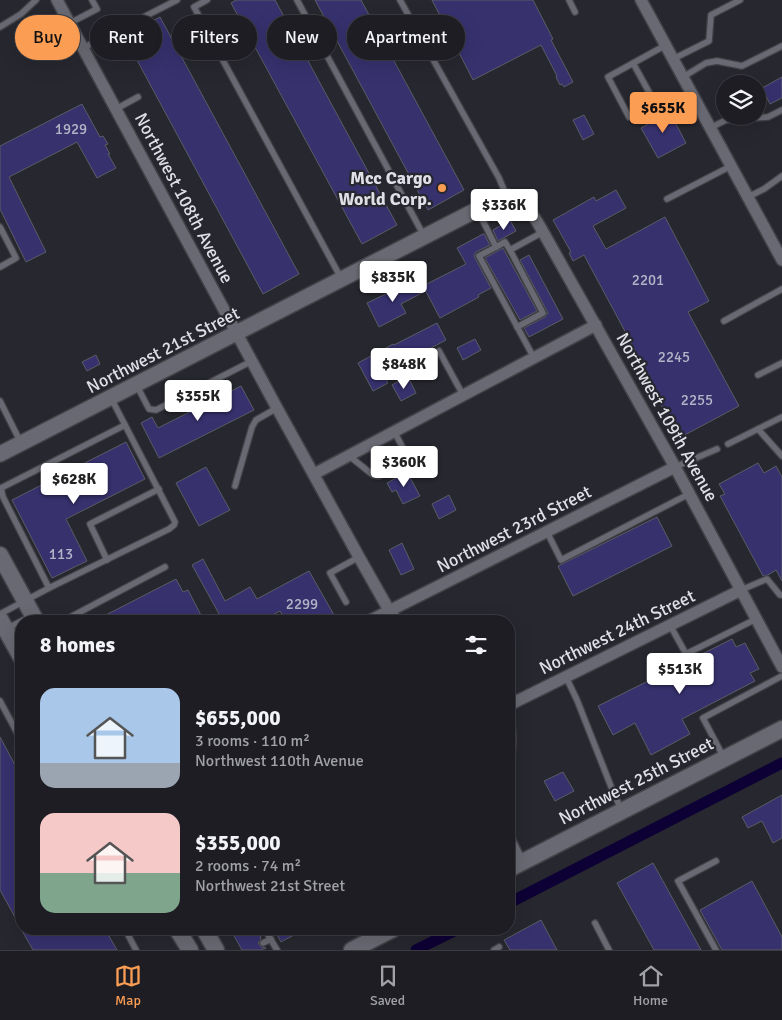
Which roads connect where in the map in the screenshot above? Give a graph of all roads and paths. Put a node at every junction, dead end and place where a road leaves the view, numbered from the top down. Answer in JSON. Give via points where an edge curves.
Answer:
{"nodes":[{"id":1,"x":36,"y":0,"type":"edge"},
{"id":2,"x":57,"y":0,"type":"edge"},
{"id":3,"x":92,"y":0,"type":"edge"},
{"id":4,"x":177,"y":0,"type":"edge"},
{"id":5,"x":208,"y":0,"type":"edge"},
{"id":6,"x":297,"y":0,"type":"edge"},
{"id":7,"x":400,"y":0,"type":"edge"},
{"id":8,"x":569,"y":0,"type":"edge"},
{"id":9,"x":641,"y":0,"type":"edge"},
{"id":10,"x":740,"y":0,"type":"edge"},
{"id":11,"x":575,"y":12,"type":"dead end"},
{"id":12,"x":65,"y":15,"type":"edge"},
{"id":13,"x":80,"y":18,"type":"edge"},
{"id":14,"x":0,"y":27,"type":"edge"},
{"id":15,"x":80,"y":42,"type":"edge"},
{"id":16,"x":666,"y":45,"type":"junction"},
{"id":17,"x":782,"y":46,"type":"edge"},
{"id":18,"x":83,"y":48,"type":"junction"},
{"id":19,"x":673,"y":59,"type":"junction"},
{"id":20,"x":633,"y":63,"type":"junction"},
{"id":21,"x":683,"y":76,"type":"junction"},
{"id":22,"x":138,"y":96,"type":"dead end"},
{"id":23,"x":116,"y":108,"type":"junction"},
{"id":24,"x":782,"y":110,"type":"edge"},
{"id":25,"x":710,"y":128,"type":"junction"},
{"id":26,"x":731,"y":166,"type":"junction"},
{"id":27,"x":782,"y":176,"type":"edge"},
{"id":28,"x":507,"y":197,"type":"junction"},
{"id":29,"x":748,"y":197,"type":"junction"},
{"id":30,"x":667,"y":199,"type":"dead end"},
{"id":31,"x":477,"y":210,"type":"junction"},
{"id":32,"x":0,"y":227,"type":"edge"},
{"id":33,"x":543,"y":232,"type":"junction"},
{"id":34,"x":424,"y":238,"type":"junction"},
{"id":35,"x":496,"y":247,"type":"junction"},
{"id":36,"x":510,"y":250,"type":"junction"},
{"id":37,"x":782,"y":260,"type":"edge"},
{"id":38,"x":0,"y":267,"type":"edge"},
{"id":39,"x":342,"y":280,"type":"junction"},
{"id":40,"x":782,"y":289,"type":"edge"},
{"id":41,"x":724,"y":321,"type":"dead end"},
{"id":42,"x":596,"y":325,"type":"junction"},
{"id":43,"x":516,"y":327,"type":"junction"},
{"id":44,"x":237,"y":333,"type":"junction"},
{"id":45,"x":439,"y":351,"type":"dead end"},
{"id":46,"x":534,"y":358,"type":"junction"},
{"id":47,"x":252,"y":361,"type":"junction"},
{"id":48,"x":782,"y":363,"type":"edge"},
{"id":49,"x":758,"y":375,"type":"dead end"},
{"id":50,"x":136,"y":384,"type":"junction"},
{"id":51,"x":462,"y":395,"type":"junction"},
{"id":52,"x":111,"y":397,"type":"junction"},
{"id":53,"x":0,"y":401,"type":"edge"},
{"id":54,"x":277,"y":408,"type":"junction"},
{"id":55,"x":782,"y":417,"type":"edge"},
{"id":56,"x":125,"y":425,"type":"junction"},
{"id":57,"x":758,"y":429,"type":"junction"},
{"id":58,"x":394,"y":431,"type":"junction"},
{"id":59,"x":21,"y":443,"type":"junction"},
{"id":60,"x":728,"y":444,"type":"dead end"},
{"id":61,"x":717,"y":449,"type":"dead end"},
{"id":62,"x":0,"y":454,"type":"edge"},
{"id":63,"x":348,"y":455,"type":"junction"},
{"id":64,"x":782,"y":456,"type":"edge"},
{"id":65,"x":675,"y":467,"type":"junction"},
{"id":66,"x":314,"y":474,"type":"junction"},
{"id":67,"x":235,"y":486,"type":"dead end"},
{"id":68,"x":1,"y":487,"type":"edge"},
{"id":69,"x":159,"y":489,"type":"junction"},
{"id":70,"x":690,"y":494,"type":"junction"},
{"id":71,"x":547,"y":532,"type":"junction"},
{"id":72,"x":0,"y":555,"type":"edge"},
{"id":73,"x":359,"y":557,"type":"junction"},
{"id":74,"x":108,"y":560,"type":"junction"},
{"id":75,"x":165,"y":567,"type":"dead end"},
{"id":76,"x":49,"y":588,"type":"junction"},
{"id":77,"x":741,"y":590,"type":"junction"},
{"id":78,"x":781,"y":596,"type":"edge"},
{"id":79,"x":25,"y":600,"type":"junction"},
{"id":80,"x":346,"y":602,"type":"dead end"},
{"id":81,"x":32,"y":615,"type":"edge"},
{"id":82,"x":79,"y":615,"type":"edge"},
{"id":83,"x":392,"y":615,"type":"edge"},
{"id":84,"x":395,"y":615,"type":"edge"},
{"id":85,"x":756,"y":619,"type":"junction"},
{"id":86,"x":15,"y":621,"type":"edge"},
{"id":87,"x":1,"y":623,"type":"edge"},
{"id":88,"x":670,"y":625,"type":"junction"},
{"id":89,"x":15,"y":646,"type":"edge"},
{"id":90,"x":782,"y":667,"type":"edge"},
{"id":91,"x":565,"y":676,"type":"junction"},
{"id":92,"x":782,"y":676,"type":"edge"},
{"id":93,"x":0,"y":701,"type":"edge"},
{"id":94,"x":515,"y":702,"type":"edge"},
{"id":95,"x":15,"y":729,"type":"edge"},
{"id":96,"x":782,"y":729,"type":"edge"},
{"id":97,"x":724,"y":758,"type":"junction"},
{"id":98,"x":622,"y":811,"type":"junction"},
{"id":99,"x":716,"y":861,"type":"dead end"},
{"id":100,"x":515,"y":866,"type":"edge"},
{"id":101,"x":594,"y":923,"type":"dead end"},
{"id":102,"x":128,"y":935,"type":"edge"},
{"id":103,"x":181,"y":935,"type":"edge"},
{"id":104,"x":207,"y":935,"type":"edge"},
{"id":105,"x":269,"y":935,"type":"edge"},
{"id":106,"x":378,"y":935,"type":"edge"},
{"id":107,"x":271,"y":939,"type":"junction"},
{"id":108,"x":366,"y":940,"type":"edge"},
{"id":109,"x":264,"y":943,"type":"dead end"},
{"id":110,"x":136,"y":950,"type":"edge"},
{"id":111,"x":190,"y":950,"type":"edge"},
{"id":112,"x":216,"y":950,"type":"edge"},
{"id":113,"x":277,"y":950,"type":"edge"},
{"id":114,"x":352,"y":950,"type":"edge"},
{"id":115,"x":609,"y":950,"type":"edge"},
{"id":116,"x":716,"y":950,"type":"edge"}],
"edges":[{"from":1,"to":14,"type":"lane"},
{"from":2,"to":12,"type":"street","name":"Northwest 108th Avenue"},
{"from":3,"to":13,"type":"lane","via":[[97,9]]},
{"from":4,"to":18,"type":"lane"},
{"from":5,"to":39,"type":"lane","via":[[194,7]]},
{"from":6,"to":34,"type":"lane"},
{"from":7,"to":28,"type":"lane"},
{"from":8,"to":11,"type":"lane"},
{"from":9,"to":16,"type":"street"},
{"from":10,"to":19,"type":"lane","via":[[711,15],[709,41]]},
{"from":15,"to":18,"type":"street","name":"Northwest 108th Avenue"},
{"from":16,"to":19,"type":"street"},
{"from":16,"to":20,"type":"lane"},
{"from":17,"to":21,"type":"lane","via":[[742,66],[718,61]]},
{"from":18,"to":23,"type":"street","name":"Northwest 108th Avenue"},
{"from":19,"to":21,"type":"street"},
{"from":20,"to":20,"type":"lane","via":[[655,103],[629,117],[608,77]]},
{"from":21,"to":25,"type":"street"},
{"from":22,"to":23,"type":"lane"},
{"from":23,"to":44,"type":"street","name":"Northwest 108th Avenue"},
{"from":24,"to":25,"type":"lane","via":[[768,117],[726,120]]},
{"from":25,"to":26,"type":"street"},
{"from":26,"to":29,"type":"street"},
{"from":26,"to":30,"type":"lane"},
{"from":27,"to":29,"type":"lane"},
{"from":28,"to":31,"type":"street","name":"Northwest 21st Street"},
{"from":28,"to":33,"type":"street","name":"Northwest 109th Avenue","via":[[524,204]]},
{"from":29,"to":37,"type":"street"},
{"from":31,"to":34,"type":"street","name":"Northwest 21st Street"},
{"from":31,"to":35,"type":"lane"},
{"from":32,"to":38,"type":"lane","via":[[16,258]]},
{"from":33,"to":36,"type":"lane"},
{"from":33,"to":42,"type":"street","name":"Northwest 109th Avenue"},
{"from":34,"to":39,"type":"street","name":"Northwest 21st Street"},
{"from":35,"to":36,"type":"lane","via":[[505,242]]},
{"from":35,"to":43,"type":"lane","via":[[479,256]]},
{"from":36,"to":43,"type":"lane","via":[[543,313]]},
{"from":39,"to":44,"type":"street","name":"Northwest 21st Street"},
{"from":40,"to":41,"type":"lane"},
{"from":42,"to":46,"type":"street"},
{"from":42,"to":65,"type":"street","name":"Northwest 109th Avenue"},
{"from":43,"to":46,"type":"lane"},
{"from":44,"to":47,"type":"street","name":"Northwest 108th Avenue"},
{"from":44,"to":50,"type":"street","name":"Northwest 21st Street"},
{"from":45,"to":51,"type":"lane"},
{"from":46,"to":51,"type":"street"},
{"from":47,"to":50,"type":"lane","via":[[156,410],[148,409]]},
{"from":47,"to":54,"type":"street","name":"Northwest 108th Avenue"},
{"from":48,"to":49,"type":"lane"},
{"from":50,"to":52,"type":"street","name":"Northwest 21st Street"},
{"from":51,"to":58,"type":"street"},
{"from":52,"to":56,"type":"lane"},
{"from":52,"to":59,"type":"street","name":"Northwest 21st Street"},
{"from":53,"to":59,"type":"lane"},
{"from":54,"to":66,"type":"street","name":"Northwest 108th Avenue"},
{"from":54,"to":67,"type":"lane","via":[[256,420],[252,427]]},
{"from":55,"to":57,"type":"lane"},
{"from":56,"to":68,"type":"lane"},
{"from":56,"to":69,"type":"lane"},
{"from":57,"to":60,"type":"lane"},
{"from":57,"to":64,"type":"lane"},
{"from":58,"to":63,"type":"street"},
{"from":58,"to":63,"type":"lane","via":[[408,458],[379,476],[373,475]]},
{"from":59,"to":62,"type":"street","name":"Northwest 21st Street"},
{"from":61,"to":65,"type":"lane"},
{"from":63,"to":66,"type":"street"},
{"from":65,"to":70,"type":"street","name":"Northwest 109th Avenue"},
{"from":65,"to":71,"type":"street","name":"Northwest 23rd Street"},
{"from":66,"to":73,"type":"street","name":"Northwest 108th Avenue"},
{"from":68,"to":76,"type":"lane"},
{"from":69,"to":74,"type":"lane","via":[[174,525]]},
{"from":69,"to":74,"type":"lane","via":[[90,524]]},
{"from":70,"to":71,"type":"lane","via":[[562,560]]},
{"from":70,"to":77,"type":"street","name":"Northwest 109th Avenue"},
{"from":71,"to":84,"type":"street","name":"Northwest 23rd Street"},
{"from":72,"to":79,"type":"main road"},
{"from":73,"to":80,"type":"lane","via":[[330,573]]},
{"from":73,"to":83,"type":"street","name":"Northwest 108th Avenue"},
{"from":74,"to":76,"type":"lane"},
{"from":75,"to":82,"type":"lane"},
{"from":76,"to":79,"type":"lane"},
{"from":77,"to":78,"type":"lane","via":[[766,578]]},
{"from":77,"to":85,"type":"street","name":"Northwest 109th Avenue"},
{"from":77,"to":88,"type":"street","name":"Northwest 24th Street"},
{"from":79,"to":81,"type":"main road"},
{"from":79,"to":87,"type":"lane"},
{"from":85,"to":88,"type":"lane","via":[[686,654]]},
{"from":85,"to":90,"type":"street","name":"Northwest 109th Avenue"},
{"from":86,"to":87,"type":"lane"},
{"from":87,"to":89,"type":"main road"},
{"from":88,"to":91,"type":"street","name":"Northwest 24th Street"},
{"from":91,"to":94,"type":"street","name":"Northwest 24th Street"},
{"from":91,"to":98,"type":"lane"},
{"from":92,"to":97,"type":"lane","via":[[703,718]]},
{"from":93,"to":95,"type":"lane"},
{"from":96,"to":97,"type":"main road","name":"Northwest 25th Street"},
{"from":97,"to":98,"type":"main road","name":"Northwest 25th Street"},
{"from":98,"to":100,"type":"main road","name":"Northwest 25th Street"},
{"from":99,"to":116,"type":"lane","via":[[678,881]]},
{"from":101,"to":115,"type":"lane"},
{"from":102,"to":110,"type":"lane"},
{"from":103,"to":111,"type":"main road"},
{"from":104,"to":112,"type":"main road"},
{"from":105,"to":107,"type":"lane"},
{"from":106,"to":108,"type":"main road"},
{"from":107,"to":109,"type":"lane"},
{"from":107,"to":113,"type":"lane"},
{"from":108,"to":114,"type":"main road"}]}
